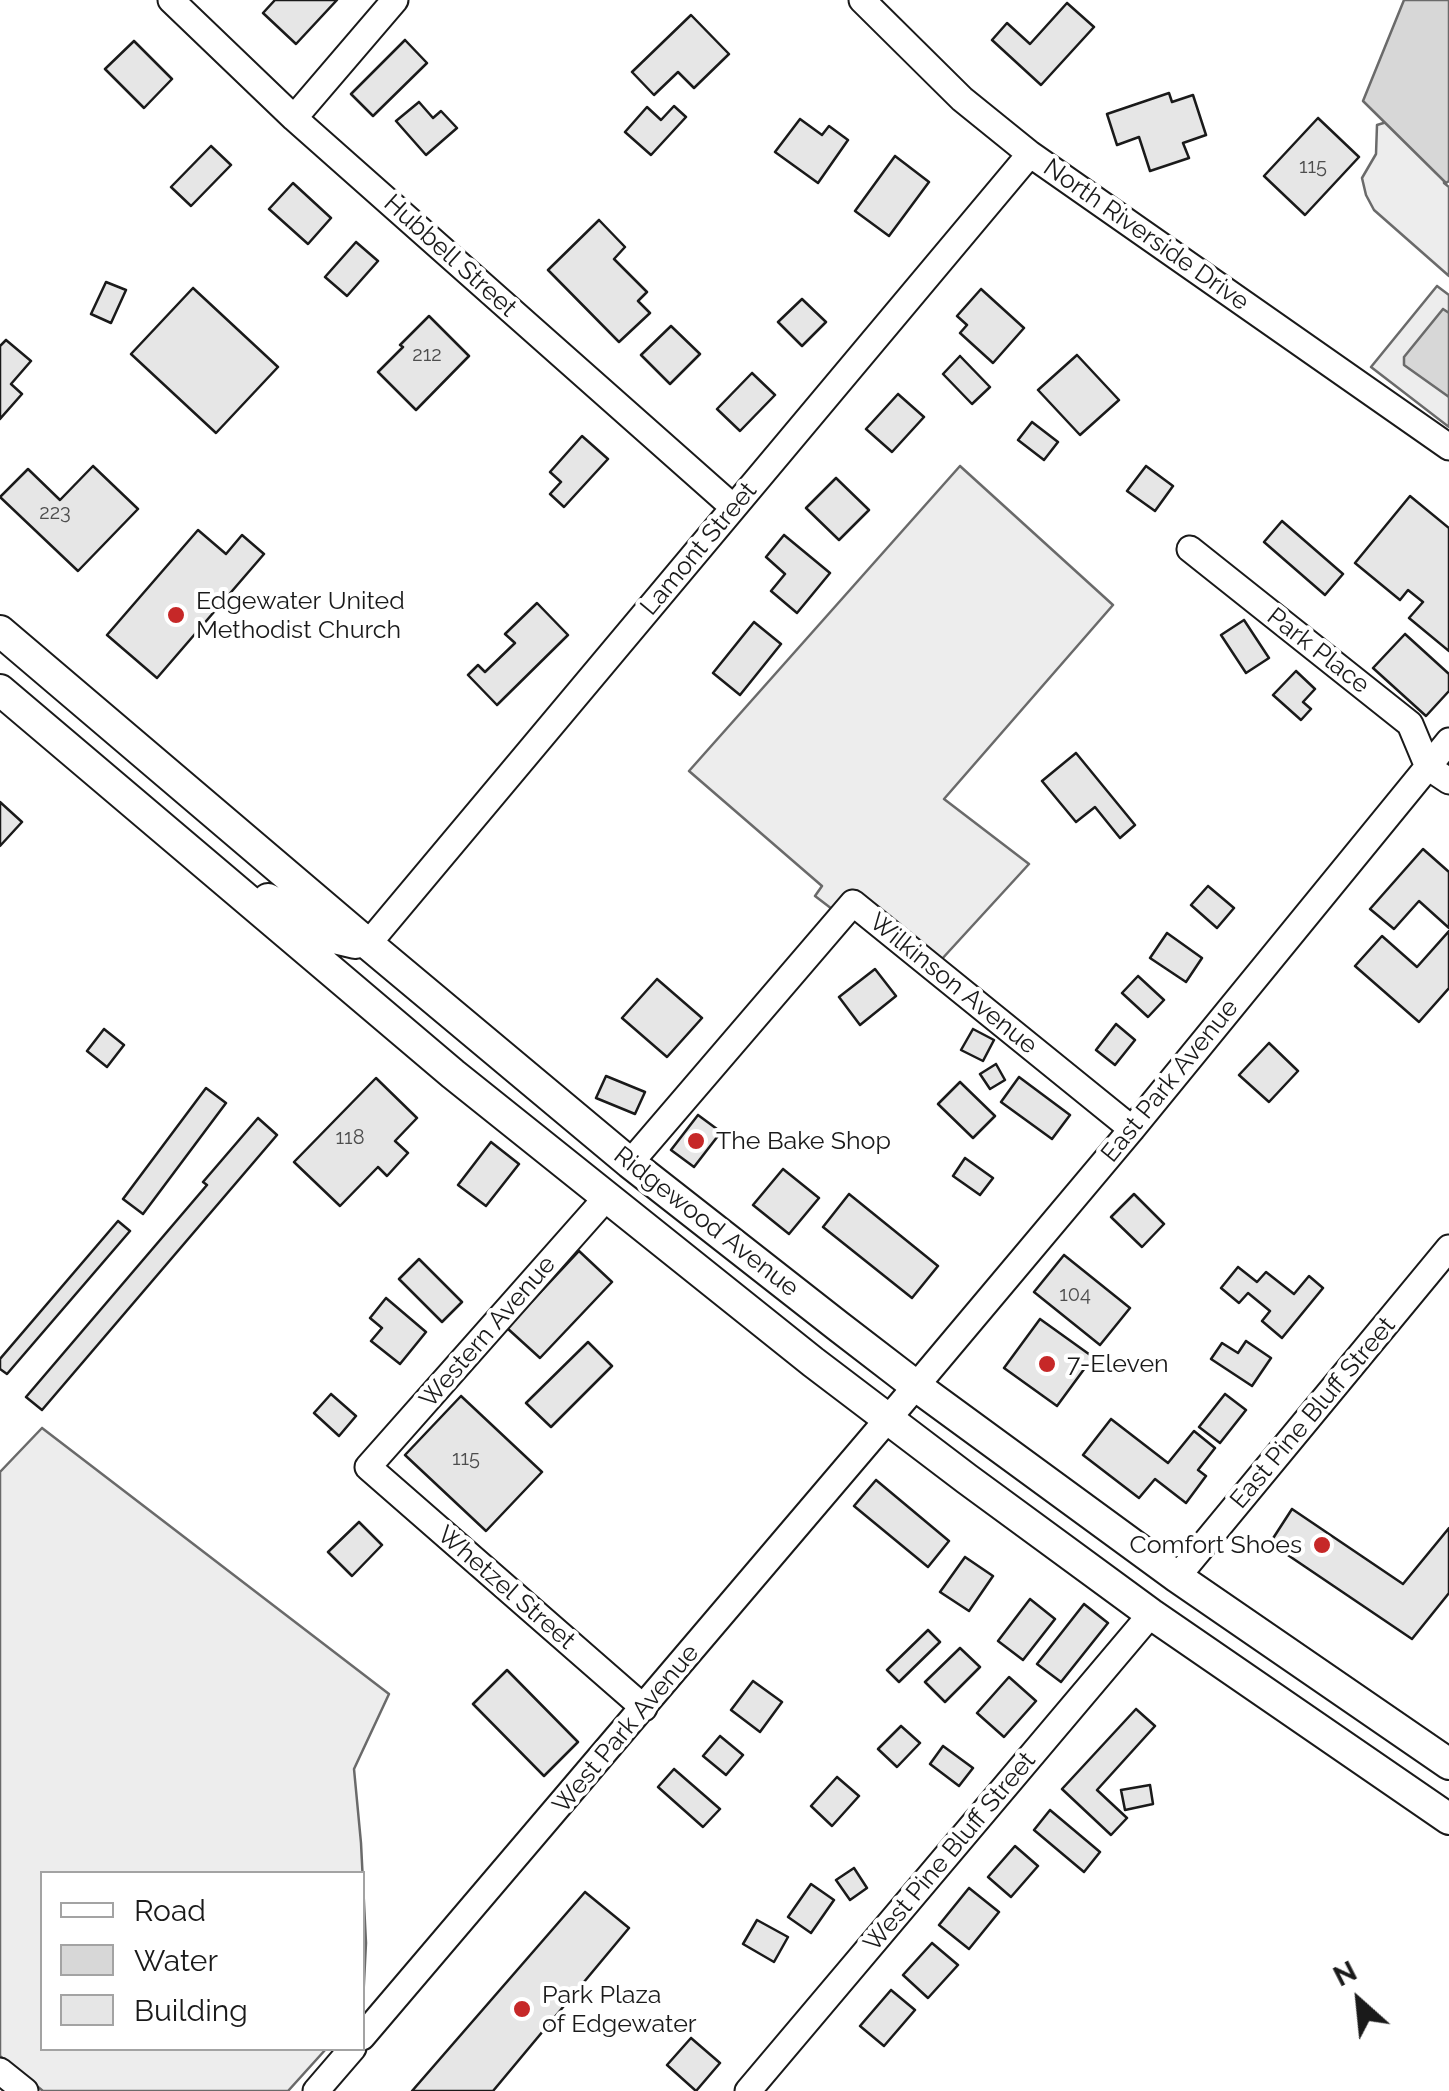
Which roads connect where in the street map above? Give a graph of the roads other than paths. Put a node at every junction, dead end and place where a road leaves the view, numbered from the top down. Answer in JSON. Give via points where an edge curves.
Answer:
{"nodes":[{"id":1,"x":171,"y":0,"type":"edge"},
{"id":2,"x":394,"y":0,"type":"edge"},
{"id":3,"x":862,"y":0,"type":"edge"},
{"id":4,"x":294,"y":118,"type":"junction"},
{"id":5,"x":1030,"y":154,"type":"junction"},
{"id":6,"x":1449,"y":447,"type":"edge"},
{"id":7,"x":733,"y":507,"type":"junction"},
{"id":8,"x":1190,"y":549,"type":"dead end"},
{"id":9,"x":0,"y":631,"type":"edge"},
{"id":10,"x":0,"y":690,"type":"edge"},
{"id":11,"x":1449,"y":740,"type":"edge"},
{"id":12,"x":1439,"y":774,"type":"edge"},
{"id":13,"x":221,"y":879,"type":"junction"},
{"id":14,"x":368,"y":944,"type":"junction"},
{"id":15,"x":1132,"y":1130,"type":"junction"},
{"id":16,"x":630,"y":1163,"type":"junction"},
{"id":17,"x":607,"y":1197,"type":"junction"},
{"id":18,"x":1449,"y":1248,"type":"edge"},
{"id":19,"x":916,"y":1386,"type":"junction"},
{"id":20,"x":888,"y":1420,"type":"junction"},
{"id":21,"x":368,"y":1467,"type":"joint"},
{"id":22,"x":1176,"y":1577,"type":"junction"},
{"id":23,"x":1152,"y":1614,"type":"junction"},
{"id":24,"x":1182,"y":1633,"type":"junction"},
{"id":25,"x":644,"y":1708,"type":"junction"},
{"id":26,"x":1445,"y":1753,"type":"edge"},
{"id":27,"x":1449,"y":1819,"type":"edge"},
{"id":28,"x":365,"y":2034,"type":"edge"},
{"id":29,"x":350,"y":2051,"type":"edge"},
{"id":30,"x":0,"y":2071,"type":"edge"},
{"id":31,"x":24,"y":2091,"type":"edge"},
{"id":32,"x":316,"y":2091,"type":"edge"},
{"id":33,"x":748,"y":2091,"type":"edge"}],
"edges":[{"from":1,"to":4,"type":"street","name":"Hubbell Street"},
{"from":2,"to":4,"type":"street"},
{"from":3,"to":5,"type":"street","name":"North Riverside Drive","via":[[962,99]]},
{"from":4,"to":7,"type":"street","name":"Hubbell Street"},
{"from":5,"to":6,"type":"street","name":"North Riverside Drive"},
{"from":5,"to":7,"type":"street","name":"Lamont Street"},
{"from":7,"to":14,"type":"street","name":"Lamont Street"},
{"from":8,"to":12,"type":"street","name":"Park Place","via":[[1410,724]]},
{"from":9,"to":14,"type":"main road","name":"Ridgewood Avenue"},
{"from":10,"to":13,"type":"main road","name":"Ridgewood Avenue"},
{"from":11,"to":12,"type":"street","name":"East Park Avenue"},
{"from":12,"to":15,"type":"street","name":"East Park Avenue"},
{"from":13,"to":14,"type":"main road","via":[[246,886],[334,938]]},
{"from":13,"to":17,"type":"main road","name":"Ridgewood Avenue"},
{"from":14,"to":16,"type":"main road","name":"Ridgewood Avenue"},
{"from":15,"to":16,"type":"street","name":"Wilkinson Avenue","via":[[852,904]]},
{"from":15,"to":19,"type":"street","name":"East Park Avenue"},
{"from":16,"to":19,"type":"main road","name":"Ridgewood Avenue"},
{"from":17,"to":20,"type":"main road","name":"Ridgewood Avenue"},
{"from":17,"to":21,"type":"street","name":"Western Avenue"},
{"from":18,"to":22,"type":"street","name":"East Pine Bluff Street"},
{"from":19,"to":20,"type":"street","name":"East Park Avenue"},
{"from":19,"to":22,"type":"main road","name":"Ridgewood Avenue"},
{"from":20,"to":23,"type":"main road","name":"Ridgewood Avenue"},
{"from":20,"to":25,"type":"street","name":"West Park Avenue"},
{"from":21,"to":25,"type":"street","name":"Whetzel Street"},
{"from":22,"to":26,"type":"main road","name":"Ridgewood Avenue"},
{"from":23,"to":24,"type":"main road","name":"Ridgewood Avenue"},
{"from":23,"to":33,"type":"street","name":"West Pine Bluff Street"},
{"from":24,"to":26,"type":"main road","via":[[1213,1630],[1397,1758]]},
{"from":24,"to":27,"type":"main road","name":"Ridgewood Avenue"},
{"from":25,"to":28,"type":"street","name":"West Park Avenue"},
{"from":29,"to":32,"type":"street"},
{"from":30,"to":31,"type":"street"}]}
